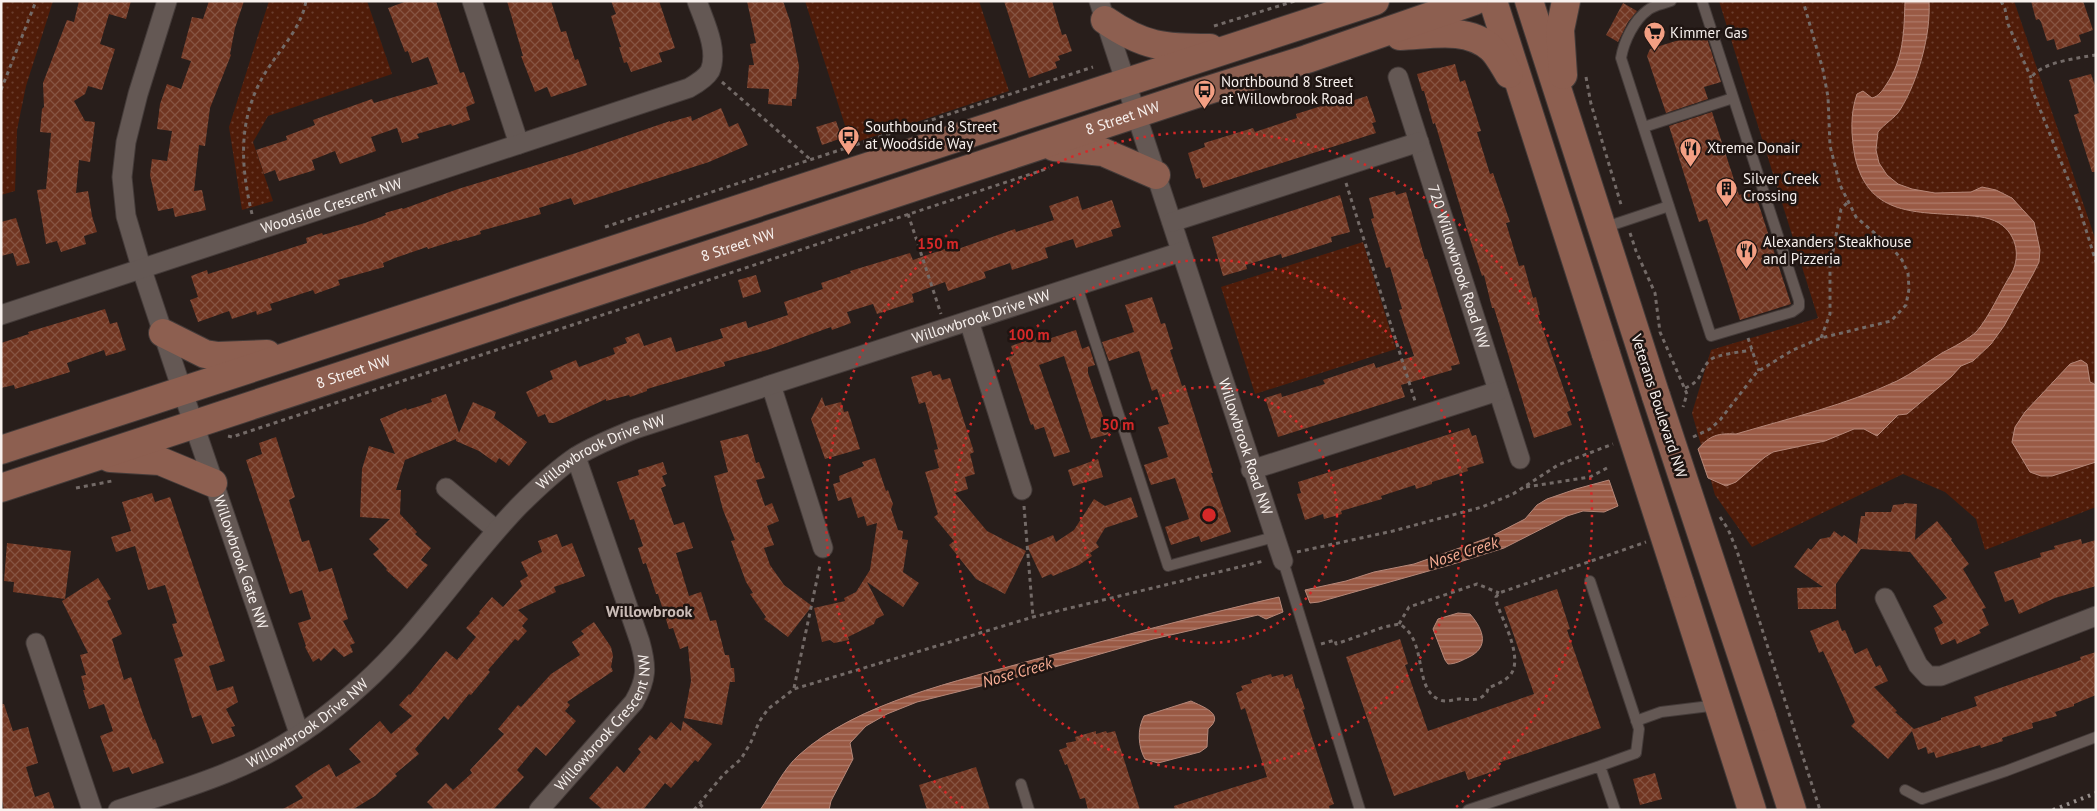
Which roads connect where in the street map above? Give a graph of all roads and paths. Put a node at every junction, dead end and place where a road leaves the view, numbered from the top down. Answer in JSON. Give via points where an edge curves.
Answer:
{"nodes":[{"id":1,"x":36,"y":1,"type":"edge"},
{"id":2,"x":167,"y":1,"type":"edge"},
{"id":3,"x":306,"y":1,"type":"edge"},
{"id":4,"x":472,"y":1,"type":"edge"},
{"id":5,"x":697,"y":1,"type":"edge"},
{"id":6,"x":1295,"y":1,"type":"edge"},
{"id":7,"x":1375,"y":1,"type":"edge"},
{"id":8,"x":1474,"y":1,"type":"edge"},
{"id":9,"x":1493,"y":1,"type":"edge"},
{"id":10,"x":1529,"y":1,"type":"edge"},
{"id":11,"x":1566,"y":1,"type":"edge"},
{"id":12,"x":1671,"y":1,"type":"edge"},
{"id":13,"x":1702,"y":1,"type":"edge"},
{"id":14,"x":1803,"y":1,"type":"edge"},
{"id":15,"x":2000,"y":1,"type":"edge"},
{"id":16,"x":1102,"y":10,"type":"edge"},
{"id":17,"x":1210,"y":27,"type":"dead end"},
{"id":18,"x":1371,"y":38,"type":"junction"},
{"id":19,"x":1232,"y":48,"type":"junction"},
{"id":20,"x":2096,"y":55,"type":"edge"},
{"id":21,"x":1093,"y":67,"type":"dead end"},
{"id":22,"x":710,"y":72,"type":"junction"},
{"id":23,"x":1586,"y":74,"type":"dead end"},
{"id":24,"x":1398,"y":78,"type":"dead end"},
{"id":25,"x":2031,"y":78,"type":"junction"},
{"id":26,"x":1126,"y":83,"type":"junction"},
{"id":27,"x":1,"y":90,"type":"edge"},
{"id":28,"x":1522,"y":93,"type":"junction"},
{"id":29,"x":1734,"y":98,"type":"junction"},
{"id":30,"x":1136,"y":114,"type":"junction"},
{"id":31,"x":1566,"y":119,"type":"junction"},
{"id":32,"x":1644,"y":127,"type":"junction"},
{"id":33,"x":1419,"y":142,"type":"junction"},
{"id":34,"x":518,"y":144,"type":"junction"},
{"id":35,"x":1049,"y":156,"type":"junction"},
{"id":36,"x":809,"y":160,"type":"junction"},
{"id":37,"x":1341,"y":168,"type":"junction"},
{"id":38,"x":1156,"y":175,"type":"junction"},
{"id":39,"x":1847,"y":203,"type":"junction"},
{"id":40,"x":1669,"y":206,"type":"junction"},
{"id":41,"x":908,"y":214,"type":"junction"},
{"id":42,"x":1172,"y":222,"type":"junction"},
{"id":43,"x":1614,"y":225,"type":"junction"},
{"id":44,"x":602,"y":228,"type":"dead end"},
{"id":45,"x":256,"y":231,"type":"junction"},
{"id":46,"x":1181,"y":252,"type":"junction"},
{"id":47,"x":2096,"y":262,"type":"edge"},
{"id":48,"x":142,"y":270,"type":"junction"},
{"id":49,"x":1077,"y":286,"type":"junction"},
{"id":50,"x":1,"y":315,"type":"edge"},
{"id":51,"x":969,"y":321,"type":"junction"},
{"id":52,"x":1745,"y":326,"type":"junction"},
{"id":53,"x":946,"y":328,"type":"junction"},
{"id":54,"x":163,"y":333,"type":"junction"},
{"id":55,"x":1822,"y":338,"type":"junction"},
{"id":56,"x":1752,"y":350,"type":"junction"},
{"id":57,"x":299,"y":353,"type":"junction"},
{"id":58,"x":1758,"y":371,"type":"junction"},
{"id":59,"x":771,"y":385,"type":"junction"},
{"id":60,"x":1685,"y":388,"type":"junction"},
{"id":61,"x":182,"y":391,"type":"junction"},
{"id":62,"x":1498,"y":391,"type":"junction"},
{"id":63,"x":1682,"y":411,"type":"dead end"},
{"id":64,"x":1420,"y":416,"type":"junction"},
{"id":65,"x":194,"y":425,"type":"junction"},
{"id":66,"x":226,"y":436,"type":"dead end"},
{"id":67,"x":1692,"y":438,"type":"dead end"},
{"id":68,"x":1617,"y":442,"type":"dead end"},
{"id":69,"x":1,"y":450,"type":"edge"},
{"id":70,"x":96,"y":456,"type":"junction"},
{"id":71,"x":576,"y":457,"type":"junction"},
{"id":72,"x":1520,"y":459,"type":"dead end"},
{"id":73,"x":1607,"y":468,"type":"dead end"},
{"id":74,"x":1251,"y":470,"type":"junction"},
{"id":75,"x":114,"y":481,"type":"dead end"},
{"id":76,"x":214,"y":483,"type":"junction"},
{"id":77,"x":1525,"y":487,"type":"junction"},
{"id":78,"x":1,"y":488,"type":"edge"},
{"id":79,"x":75,"y":488,"type":"dead end"},
{"id":80,"x":446,"y":488,"type":"dead end"},
{"id":81,"x":1022,"y":490,"type":"joint"},
{"id":82,"x":1714,"y":509,"type":"dead end"},
{"id":83,"x":496,"y":530,"type":"junction"},
{"id":84,"x":1274,"y":537,"type":"junction"},
{"id":85,"x":1649,"y":541,"type":"dead end"},
{"id":86,"x":823,"y":548,"type":"joint"},
{"id":87,"x":1282,"y":558,"type":"junction"},
{"id":88,"x":1590,"y":581,"type":"dead end"},
{"id":89,"x":1499,"y":593,"type":"junction"},
{"id":90,"x":1885,"y":598,"type":"dead end"},
{"id":91,"x":2096,"y":616,"type":"edge"},
{"id":92,"x":1033,"y":618,"type":"junction"},
{"id":93,"x":1399,"y":624,"type":"junction"},
{"id":94,"x":36,"y":643,"type":"dead end"},
{"id":95,"x":1311,"y":647,"type":"junction"},
{"id":96,"x":794,"y":689,"type":"junction"},
{"id":97,"x":1719,"y":705,"type":"junction"},
{"id":98,"x":1636,"y":721,"type":"junction"},
{"id":99,"x":299,"y":733,"type":"junction"},
{"id":100,"x":2096,"y":737,"type":"edge"},
{"id":101,"x":1600,"y":766,"type":"junction"},
{"id":102,"x":1021,"y":784,"type":"dead end"},
{"id":103,"x":1905,"y":790,"type":"dead end"},
{"id":104,"x":700,"y":804,"type":"junction"},
{"id":105,"x":92,"y":810,"type":"edge"},
{"id":106,"x":118,"y":810,"type":"edge"},
{"id":107,"x":539,"y":810,"type":"edge"},
{"id":108,"x":694,"y":810,"type":"edge"},
{"id":109,"x":705,"y":810,"type":"edge"},
{"id":110,"x":1029,"y":810,"type":"edge"},
{"id":111,"x":1360,"y":810,"type":"edge"},
{"id":112,"x":1468,"y":810,"type":"edge"},
{"id":113,"x":1615,"y":810,"type":"edge"},
{"id":114,"x":1752,"y":810,"type":"edge"},
{"id":115,"x":1792,"y":810,"type":"edge"},
{"id":116,"x":1820,"y":810,"type":"edge"}],
"edges":[{"from":1,"to":27,"type":"path"},
{"from":2,"to":48,"type":"street","via":[[138,94],[126,142],[122,177],[126,216]]},
{"from":3,"to":45,"type":"path","via":[[292,33],[256,88],[246,115],[244,154],[248,197]]},
{"from":4,"to":34,"type":"street"},
{"from":5,"to":22,"type":"street","via":[[711,42],[713,58]]},
{"from":6,"to":17,"type":"path"},
{"from":7,"to":19,"type":"main road"},
{"from":8,"to":18,"type":"main road","name":"8 Street NW"},
{"from":9,"to":28,"type":"main road"},
{"from":10,"to":31,"type":"main road","name":"Veterans Boulevard NW"},
{"from":11,"to":31,"type":"main road","via":[[1560,30]]},
{"from":12,"to":32,"type":"lane","via":[[1649,8],[1638,19],[1623,46],[1621,58]]},
{"from":13,"to":29,"type":"lane"},
{"from":14,"to":39,"type":"path","via":[[1823,70],[1833,163]]},
{"from":15,"to":25,"type":"path"},
{"from":16,"to":19,"type":"main road","via":[[1125,34],[1157,46]]},
{"from":16,"to":26,"type":"street","name":"Willowbrook Road NW"},
{"from":18,"to":28,"type":"main road","via":[[1462,33],[1477,38],[1492,49]]},
{"from":18,"to":30,"type":"main road","name":"8 Street NW"},
{"from":19,"to":26,"type":"main road"},
{"from":20,"to":25,"type":"path","via":[[2058,63],[2040,70]]},
{"from":21,"to":36,"type":"path"},
{"from":22,"to":34,"type":"street","name":"Woodside Crescent NW","via":[[689,88]]},
{"from":22,"to":36,"type":"path"},
{"from":23,"to":43,"type":"path"},
{"from":24,"to":33,"type":"street","name":"720 Willowbrook Road NW"},
{"from":25,"to":47,"type":"path","via":[[2030,87],[2078,204]]},
{"from":26,"to":30,"type":"street","name":"Willowbrook Road NW"},
{"from":26,"to":57,"type":"main road"},
{"from":28,"to":97,"type":"main road","bridge":true},
{"from":29,"to":32,"type":"lane"},
{"from":29,"to":52,"type":"lane","via":[[1799,301],[1799,307],[1792,312]]},
{"from":30,"to":35,"type":"main road","name":"8 Street NW"},
{"from":30,"to":38,"type":"street","name":"Willowbrook Road NW"},
{"from":31,"to":43,"type":"main road","name":"Veterans Boulevard NW"},
{"from":32,"to":40,"type":"lane"},
{"from":33,"to":37,"type":"street"},
{"from":33,"to":62,"type":"street","name":"720 Willowbrook Road NW"},
{"from":34,"to":45,"type":"street","name":"Woodside Crescent NW"},
{"from":35,"to":38,"type":"main road","via":[[1103,152]]},
{"from":35,"to":41,"type":"path"},
{"from":35,"to":65,"type":"main road","name":"8 Street NW"},
{"from":36,"to":44,"type":"path"},
{"from":37,"to":42,"type":"street"},
{"from":37,"to":64,"type":"path"},
{"from":38,"to":42,"type":"street","name":"Willowbrook Road NW"},
{"from":39,"to":55,"type":"path","via":[[1841,209],[1830,267],[1830,314]]},
{"from":39,"to":55,"type":"path","via":[[1856,217],[1902,260],[1910,289],[1906,305],[1891,321]]},
{"from":40,"to":43,"type":"lane"},
{"from":40,"to":52,"type":"lane","via":[[1711,336]]},
{"from":41,"to":53,"type":"path"},
{"from":41,"to":66,"type":"path","via":[[232,437]]},
{"from":42,"to":46,"type":"street","name":"Willowbrook Road NW"},
{"from":43,"to":60,"type":"path","via":[[1636,250],[1655,293],[1660,332]]},
{"from":43,"to":115,"type":"main road","name":"Veterans Boulevard NW","bridge":true,"via":[[1656,396]]},
{"from":45,"to":48,"type":"street","name":"Woodside Crescent NW"},
{"from":46,"to":49,"type":"street","name":"Willowbrook Drive NW"},
{"from":46,"to":74,"type":"street","name":"Willowbrook Road NW"},
{"from":48,"to":50,"type":"street","name":"Woodside Crescent NW"},
{"from":48,"to":54,"type":"street","name":"Willowbrook Gate NW"},
{"from":49,"to":51,"type":"street","name":"Willowbrook Drive NW"},
{"from":49,"to":84,"type":"lane","via":[[1168,566]]},
{"from":51,"to":53,"type":"street","name":"Willowbrook Drive NW"},
{"from":51,"to":81,"type":"street"},
{"from":52,"to":56,"type":"path"},
{"from":53,"to":59,"type":"street","name":"Willowbrook Drive NW"},
{"from":54,"to":57,"type":"main road","via":[[205,354],[218,356]]},
{"from":54,"to":61,"type":"street","name":"Willowbrook Gate NW"},
{"from":55,"to":58,"type":"path","via":[[1793,350]]},
{"from":56,"to":58,"type":"path"},
{"from":56,"to":60,"type":"path","via":[[1714,357],[1696,383]]},
{"from":57,"to":61,"type":"main road"},
{"from":58,"to":67,"type":"path","via":[[1720,420]]},
{"from":59,"to":71,"type":"street","name":"Willowbrook Drive NW","via":[[635,429]]},
{"from":59,"to":86,"type":"street"},
{"from":60,"to":63,"type":"path","via":[[1687,394]]},
{"from":61,"to":65,"type":"street","name":"Willowbrook Gate NW"},
{"from":61,"to":69,"type":"main road"},
{"from":62,"to":64,"type":"street"},
{"from":62,"to":72,"type":"street","name":"720 Willowbrook Road NW"},
{"from":64,"to":74,"type":"street"},
{"from":65,"to":70,"type":"main road","name":"8 Street NW"},
{"from":65,"to":76,"type":"street","name":"Willowbrook Gate NW"},
{"from":68,"to":77,"type":"path","via":[[1558,465]]},
{"from":70,"to":76,"type":"main road","via":[[160,461]]},
{"from":70,"to":78,"type":"main road","name":"8 Street NW"},
{"from":71,"to":83,"type":"street","name":"Willowbrook Drive NW","via":[[540,485]]},
{"from":71,"to":107,"type":"street","name":"Willowbrook Crescent NW","via":[[640,642],[645,675],[634,702]]},
{"from":73,"to":77,"type":"path","via":[[1590,477]]},
{"from":74,"to":84,"type":"street","name":"Willowbrook Road NW"},
{"from":75,"to":79,"type":"path"},
{"from":76,"to":99,"type":"street","name":"Willowbrook Gate NW"},
{"from":77,"to":87,"type":"path","via":[[1491,503],[1455,514]]},
{"from":80,"to":83,"type":"street"},
{"from":81,"to":92,"type":"path"},
{"from":82,"to":116,"type":"path","via":[[1728,529],[1737,552]]},
{"from":83,"to":99,"type":"street","name":"Willowbrook Drive NW","via":[[403,643],[364,684],[330,714]]},
{"from":84,"to":87,"type":"street","name":"Willowbrook Road NW"},
{"from":85,"to":89,"type":"path"},
{"from":86,"to":96,"type":"path"},
{"from":87,"to":92,"type":"path"},
{"from":87,"to":95,"type":"lane","name":"Willowbrook Road NW"},
{"from":88,"to":98,"type":"lane"},
{"from":89,"to":93,"type":"path","via":[[1477,584],[1409,607]]},
{"from":89,"to":93,"type":"path","via":[[1497,604],[1511,639],[1514,668],[1507,678],[1488,688],[1480,699],[1440,700],[1434,696],[1425,683],[1410,632]]},
{"from":90,"to":91,"type":"street","via":[[1918,665],[1928,676],[1941,676]]},
{"from":92,"to":96,"type":"path"},
{"from":93,"to":95,"type":"path","via":[[1336,644],[1335,640]]},
{"from":94,"to":105,"type":"street"},
{"from":95,"to":111,"type":"lane","name":"Willowbrook Road NW"},
{"from":96,"to":104,"type":"path","via":[[768,709],[741,758]]},
{"from":97,"to":98,"type":"lane","via":[[1661,712]]},
{"from":97,"to":114,"type":"main road"},
{"from":98,"to":101,"type":"lane","via":[[1639,729],[1636,753]]},
{"from":99,"to":106,"type":"street","name":"Willowbrook Drive NW","via":[[270,753],[233,770]]},
{"from":100,"to":103,"type":"lane","via":[[1922,799]]},
{"from":101,"to":112,"type":"lane"},
{"from":101,"to":113,"type":"lane"},
{"from":102,"to":110,"type":"lane"},
{"from":104,"to":108,"type":"path"},
{"from":104,"to":109,"type":"path"}]}
